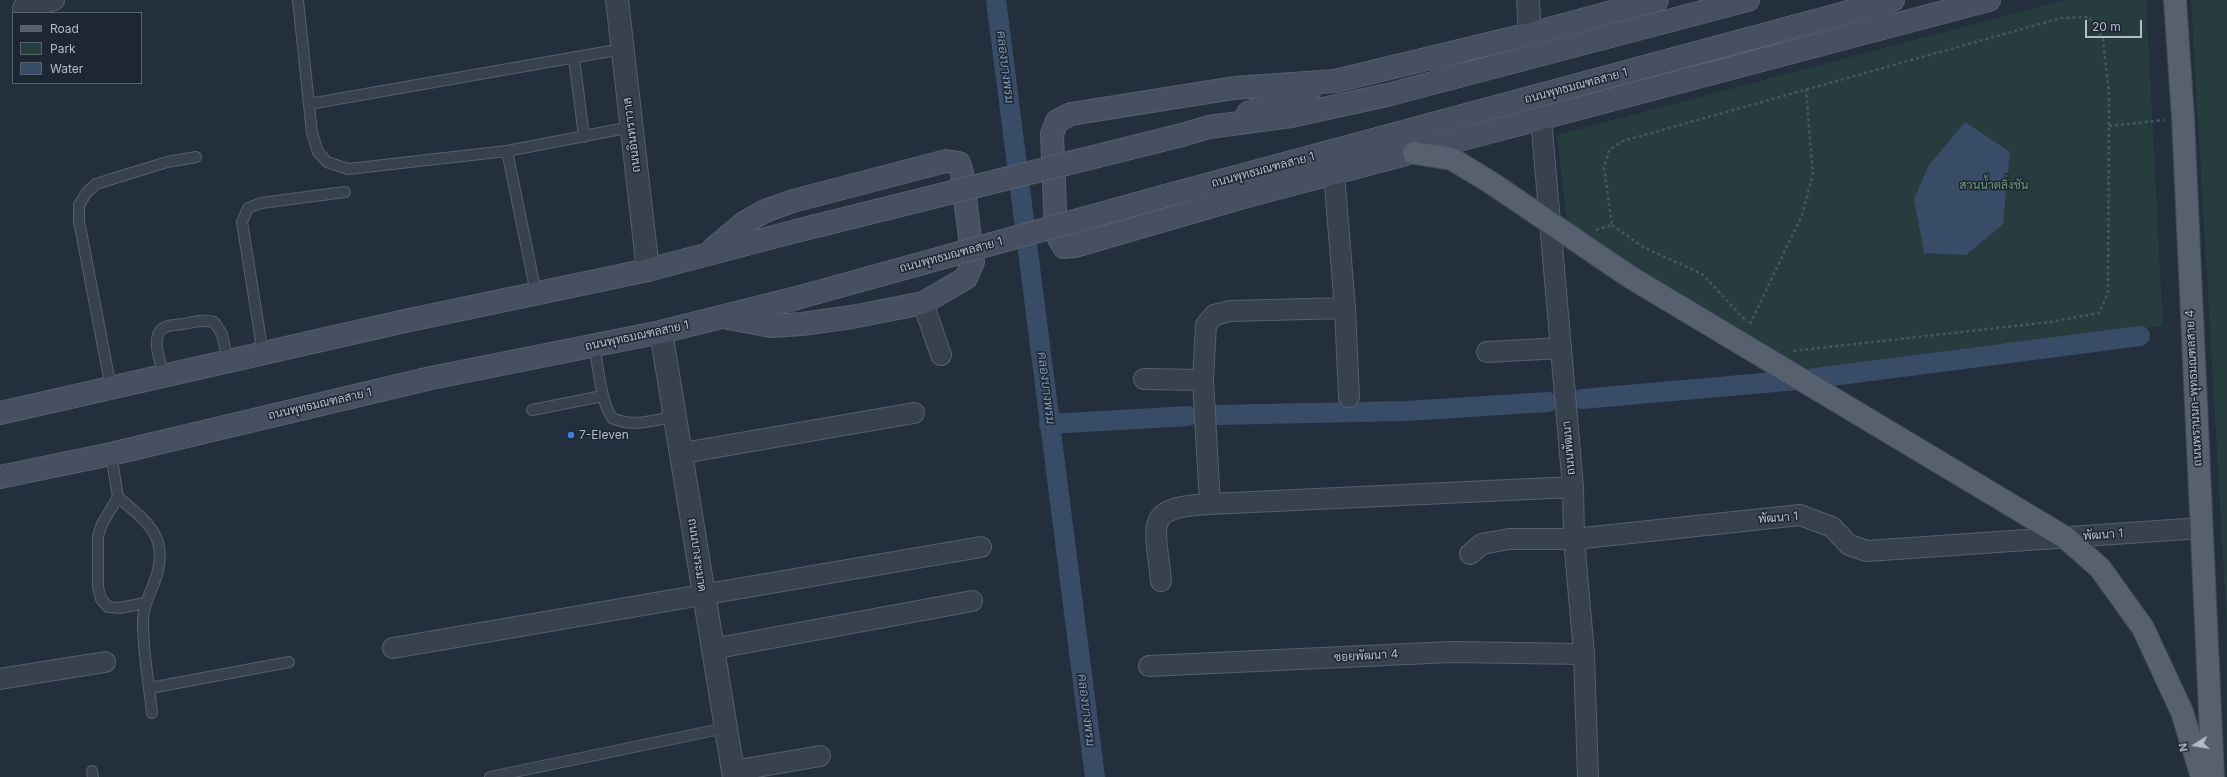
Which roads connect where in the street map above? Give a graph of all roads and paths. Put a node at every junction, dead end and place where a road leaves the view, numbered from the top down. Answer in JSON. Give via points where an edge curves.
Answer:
{"nodes":[{"id":1,"x":54,"y":0,"type":"edge"},
{"id":2,"x":298,"y":0,"type":"edge"},
{"id":3,"x":617,"y":0,"type":"edge"},
{"id":4,"x":1528,"y":0,"type":"edge"},
{"id":5,"x":1657,"y":0,"type":"edge"},
{"id":6,"x":1748,"y":0,"type":"edge"},
{"id":7,"x":1893,"y":0,"type":"edge"},
{"id":8,"x":1989,"y":0,"type":"edge"},
{"id":9,"x":2175,"y":0,"type":"edge"},
{"id":10,"x":1952,"y":5,"type":"edge"},
{"id":11,"x":23,"y":8,"type":"dead end"},
{"id":12,"x":1530,"y":34,"type":"junction"},
{"id":13,"x":622,"y":49,"type":"junction"},
{"id":14,"x":574,"y":58,"type":"junction"},
{"id":15,"x":1335,"y":82,"type":"junction"},
{"id":16,"x":1806,"y":90,"type":"junction"},
{"id":17,"x":309,"y":104,"type":"junction"},
{"id":18,"x":2183,"y":118,"type":"junction"},
{"id":19,"x":1541,"y":119,"type":"junction"},
{"id":20,"x":2109,"y":126,"type":"junction"},
{"id":21,"x":632,"y":127,"type":"junction"},
{"id":22,"x":1209,"y":127,"type":"junction"},
{"id":23,"x":584,"y":137,"type":"junction"},
{"id":24,"x":507,"y":150,"type":"junction"},
{"id":25,"x":1414,"y":153,"type":"junction"},
{"id":26,"x":196,"y":157,"type":"dead end"},
{"id":27,"x":1279,"y":166,"type":"junction"},
{"id":28,"x":1367,"y":166,"type":"junction"},
{"id":29,"x":1334,"y":174,"type":"junction"},
{"id":30,"x":345,"y":192,"type":"dead end"},
{"id":31,"x":1550,"y":225,"type":"junction"},
{"id":32,"x":1612,"y":225,"type":"junction"},
{"id":33,"x":1571,"y":238,"type":"junction"},
{"id":34,"x":710,"y":252,"type":"junction"},
{"id":35,"x":648,"y":270,"type":"junction"},
{"id":36,"x":536,"y":294,"type":"junction"},
{"id":37,"x":923,"y":303,"type":"junction"},
{"id":38,"x":1345,"y":308,"type":"junction"},
{"id":39,"x":720,"y":317,"type":"junction"},
{"id":40,"x":1750,"y":324,"type":"junction"},
{"id":41,"x":662,"y":332,"type":"junction"},
{"id":42,"x":1749,"y":337,"type":"junction"},
{"id":43,"x":594,"y":346,"type":"junction"},
{"id":44,"x":1561,"y":348,"type":"junction"},
{"id":45,"x":1791,"y":351,"type":"dead end"},
{"id":46,"x":1487,"y":352,"type":"dead end"},
{"id":47,"x":263,"y":354,"type":"junction"},
{"id":48,"x":941,"y":354,"type":"dead end"},
{"id":49,"x":228,"y":362,"type":"junction"},
{"id":50,"x":164,"y":376,"type":"junction"},
{"id":51,"x":1144,"y":379,"type":"dead end"},
{"id":52,"x":1203,"y":380,"type":"junction"},
{"id":53,"x":111,"y":388,"type":"junction"},
{"id":54,"x":602,"y":396,"type":"junction"},
{"id":55,"x":1349,"y":397,"type":"dead end"},
{"id":56,"x":532,"y":410,"type":"dead end"},
{"id":57,"x":0,"y":413,"type":"edge"},
{"id":58,"x":914,"y":413,"type":"dead end"},
{"id":59,"x":676,"y":416,"type":"junction"},
{"id":60,"x":682,"y":453,"type":"junction"},
{"id":61,"x":111,"y":454,"type":"junction"},
{"id":62,"x":0,"y":477,"type":"edge"},
{"id":63,"x":1572,"y":487,"type":"junction"},
{"id":64,"x":118,"y":497,"type":"junction"},
{"id":65,"x":1210,"y":504,"type":"junction"},
{"id":66,"x":2200,"y":528,"type":"junction"},
{"id":67,"x":2066,"y":538,"type":"junction"},
{"id":68,"x":1574,"y":539,"type":"junction"},
{"id":69,"x":981,"y":547,"type":"dead end"},
{"id":70,"x":1470,"y":554,"type":"dead end"},
{"id":71,"x":1161,"y":581,"type":"dead end"},
{"id":72,"x":703,"y":593,"type":"junction"},
{"id":73,"x":972,"y":601,"type":"dead end"},
{"id":74,"x":145,"y":603,"type":"junction"},
{"id":75,"x":393,"y":648,"type":"dead end"},
{"id":76,"x":712,"y":649,"type":"junction"},
{"id":77,"x":1584,"y":654,"type":"junction"},
{"id":78,"x":105,"y":662,"type":"dead end"},
{"id":79,"x":289,"y":662,"type":"dead end"},
{"id":80,"x":1149,"y":666,"type":"dead end"},
{"id":81,"x":0,"y":679,"type":"edge"},
{"id":82,"x":150,"y":688,"type":"junction"},
{"id":83,"x":152,"y":713,"type":"dead end"},
{"id":84,"x":725,"y":728,"type":"junction"},
{"id":85,"x":820,"y":756,"type":"dead end"},
{"id":86,"x":734,"y":774,"type":"edge"},
{"id":87,"x":490,"y":777,"type":"edge"},
{"id":88,"x":1588,"y":777,"type":"edge"},
{"id":89,"x":2202,"y":777,"type":"edge"},
{"id":90,"x":2213,"y":777,"type":"edge"}],
"edges":[{"from":1,"to":11,"type":"street"},
{"from":2,"to":17,"type":"lane"},
{"from":3,"to":13,"type":"street","name":"ถนนอินทราวาส"},
{"from":4,"to":12,"type":"street"},
{"from":5,"to":12,"type":"main road"},
{"from":6,"to":22,"type":"main road","via":[[1428,85],[1291,116]]},
{"from":7,"to":27,"type":"main road","name":"ถนนพุทธมณฑลสาย 1"},
{"from":8,"to":10,"type":"main road"},
{"from":9,"to":18,"type":"main road","name":"ถนนพรานนก-พุทธมณฑลสาย 4"},
{"from":10,"to":19,"type":"main road"},
{"from":12,"to":15,"type":"main road"},
{"from":13,"to":14,"type":"lane"},
{"from":13,"to":21,"type":"street","name":"ถนนอินทราวาส"},
{"from":14,"to":17,"type":"lane"},
{"from":14,"to":23,"type":"lane"},
{"from":15,"to":22,"type":"main road"},
{"from":15,"to":29,"type":"main road","via":[[1234,88],[1071,114],[1057,121],[1052,134],[1056,233],[1064,247],[1075,246],[1240,198]]},
{"from":16,"to":20,"type":"path","via":[[2061,18],[2089,17],[2103,39],[2109,94]]},
{"from":16,"to":32,"type":"path","via":[[1623,141],[1609,150],[1604,168]]},
{"from":16,"to":40,"type":"path","via":[[1813,174],[1802,215]]},
{"from":17,"to":24,"type":"lane","via":[[312,133],[318,152],[327,162],[348,168]]},
{"from":18,"to":20,"type":"path"},
{"from":18,"to":66,"type":"main road","name":"ถนนพรานนก-พุทธมณฑลสาย 4"},
{"from":19,"to":25,"type":"main road"},
{"from":19,"to":31,"type":"street","name":"ถนนพัฒนา"},
{"from":20,"to":45,"type":"path","via":[[2108,293],[2099,313],[2050,322]]},
{"from":21,"to":23,"type":"lane"},
{"from":21,"to":35,"type":"street","name":"ถนนอินทราวาส"},
{"from":22,"to":34,"type":"main road","bridge":true},
{"from":23,"to":24,"type":"lane"},
{"from":24,"to":36,"type":"lane"},
{"from":25,"to":28,"type":"main road"},
{"from":25,"to":31,"type":"main road","via":[[1452,159],[1490,182]]},
{"from":26,"to":53,"type":"lane","via":[[167,162],[96,184],[79,205],[79,220]]},
{"from":27,"to":28,"type":"main road"},
{"from":27,"to":39,"type":"main road","name":"ถนนพุทธมณฑลสาย 1","bridge":true},
{"from":28,"to":29,"type":"main road"},
{"from":29,"to":38,"type":"street"},
{"from":30,"to":47,"type":"lane","via":[[261,203],[248,208],[242,222]]},
{"from":31,"to":33,"type":"main road"},
{"from":31,"to":44,"type":"street","name":"ถนนพัฒนา"},
{"from":32,"to":33,"type":"path"},
{"from":32,"to":40,"type":"path","via":[[1644,247],[1702,274]]},
{"from":33,"to":42,"type":"main road","via":[[1630,277]]},
{"from":34,"to":35,"type":"main road"},
{"from":34,"to":37,"type":"main road","via":[[744,223],[793,201],[946,161],[959,163],[973,262],[966,278]]},
{"from":35,"to":36,"type":"main road"},
{"from":36,"to":47,"type":"main road"},
{"from":37,"to":39,"type":"main road","via":[[802,324],[771,326]]},
{"from":37,"to":48,"type":"street"},
{"from":38,"to":52,"type":"street","via":[[1230,312],[1214,315],[1206,325]]},
{"from":38,"to":55,"type":"street"},
{"from":39,"to":41,"type":"main road","name":"ถนนพุทธมณฑลสาย 1"},
{"from":40,"to":42,"type":"path"},
{"from":41,"to":43,"type":"main road","name":"ถนนพุทธมณฑลสาย 1"},
{"from":41,"to":59,"type":"street","name":"ถนนบางระมาด"},
{"from":42,"to":67,"type":"main road","via":[[1857,413]]},
{"from":43,"to":54,"type":"lane"},
{"from":43,"to":61,"type":"main road","name":"ถนนพุทธมณฑลสาย 1","via":[[431,378]]},
{"from":44,"to":46,"type":"street"},
{"from":44,"to":63,"type":"street","name":"ถนนพัฒนา"},
{"from":47,"to":49,"type":"main road"},
{"from":49,"to":50,"type":"main road"},
{"from":49,"to":50,"type":"lane","via":[[222,334],[214,322],[203,320],[166,326],[160,330],[158,337]]},
{"from":50,"to":53,"type":"main road"},
{"from":51,"to":52,"type":"street"},
{"from":52,"to":65,"type":"street"},
{"from":53,"to":57,"type":"main road"},
{"from":54,"to":56,"type":"lane"},
{"from":54,"to":59,"type":"lane","via":[[612,418],[626,423],[637,424]]},
{"from":58,"to":60,"type":"street"},
{"from":59,"to":60,"type":"street","name":"ถนนบางระมาด"},
{"from":60,"to":72,"type":"street","name":"ถนนบางระมาด"},
{"from":61,"to":62,"type":"main road","name":"ถนนพุทธมณฑลสาย 1"},
{"from":61,"to":64,"type":"lane"},
{"from":63,"to":65,"type":"street"},
{"from":63,"to":68,"type":"street","name":"ถนนพัฒนา"},
{"from":64,"to":74,"type":"lane","via":[[150,525],[157,535],[158,570]]},
{"from":64,"to":74,"type":"lane","via":[[98,536],[98,587],[101,599],[108,607],[120,608]]},
{"from":65,"to":71,"type":"street","via":[[1185,505],[1167,510],[1160,515],[1156,526]]},
{"from":66,"to":67,"type":"street","name":"พัฒนา 1"},
{"from":66,"to":90,"type":"main road","name":"ถนนพรานนก-พุทธมณฑลสาย 4"},
{"from":67,"to":68,"type":"street","name":"พัฒนา 1","via":[[1867,551],[1849,545],[1832,527],[1800,515]]},
{"from":67,"to":89,"type":"main road","via":[[2100,568],[2143,628],[2182,712]]},
{"from":68,"to":70,"type":"street","name":"พัฒนา 1","via":[[1509,539],[1482,544]]},
{"from":68,"to":77,"type":"street","name":"ถนนพัฒนา"},
{"from":69,"to":72,"type":"street"},
{"from":72,"to":75,"type":"street"},
{"from":72,"to":76,"type":"street","name":"ถนนบางระมาด"},
{"from":73,"to":76,"type":"street"},
{"from":74,"to":82,"type":"lane","via":[[143,619]]},
{"from":76,"to":84,"type":"street","name":"ถนนบางระมาด"},
{"from":77,"to":80,"type":"street","name":"ซอยพัฒนา 4","via":[[1451,652]]},
{"from":77,"to":88,"type":"street","name":"ถนนพัฒนา"},
{"from":78,"to":81,"type":"street"},
{"from":79,"to":82,"type":"lane"},
{"from":82,"to":83,"type":"lane"},
{"from":84,"to":86,"type":"street","name":"ถนนบางระมาด"},
{"from":84,"to":87,"type":"lane"},
{"from":85,"to":86,"type":"street"}]}
